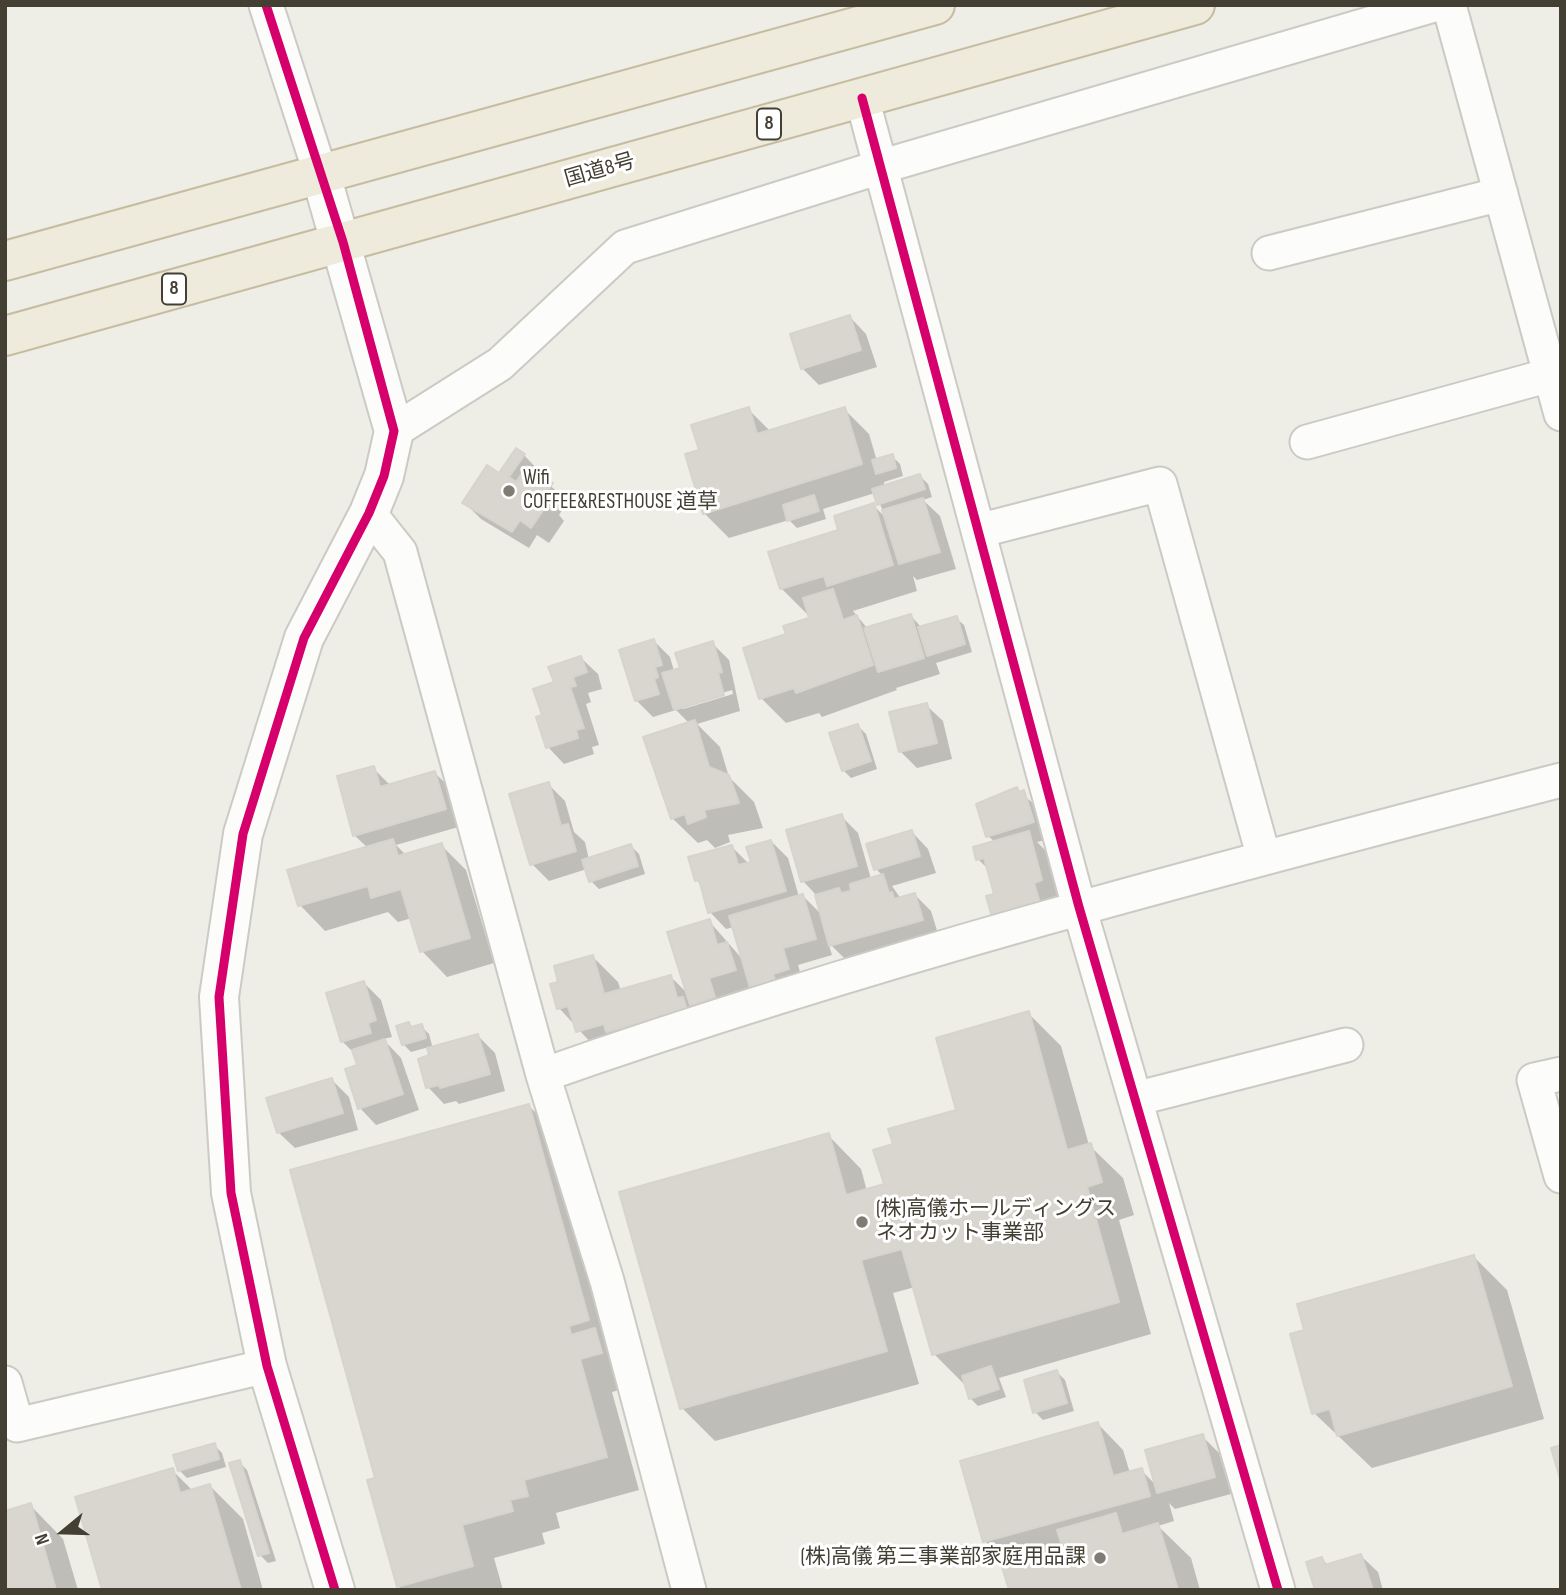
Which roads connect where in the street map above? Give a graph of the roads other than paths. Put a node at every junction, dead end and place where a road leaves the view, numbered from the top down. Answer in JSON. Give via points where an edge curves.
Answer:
{"nodes":[{"id":1,"x":266,"y":5,"type":"edge"},
{"id":2,"x":935,"y":5,"type":"edge"},
{"id":3,"x":1195,"y":5,"type":"edge"},
{"id":4,"x":1434,"y":5,"type":"edge"},
{"id":5,"x":1448,"y":5,"type":"edge"},
{"id":6,"x":862,"y":98,"type":"junction"},
{"id":7,"x":880,"y":167,"type":"junction"},
{"id":8,"x":321,"y":175,"type":"junction"},
{"id":9,"x":1501,"y":194,"type":"junction"},
{"id":10,"x":343,"y":242,"type":"junction"},
{"id":11,"x":1269,"y":253,"type":"dead end"},
{"id":12,"x":5,"y":261,"type":"edge"},
{"id":13,"x":5,"y":336,"type":"edge"},
{"id":14,"x":1557,"y":398,"type":"edge"},
{"id":15,"x":394,"y":431,"type":"junction"},
{"id":16,"x":1307,"y":442,"type":"dead end"},
{"id":17,"x":369,"y":513,"type":"junction"},
{"id":18,"x":978,"y":531,"type":"junction"},
{"id":19,"x":1561,"y":780,"type":"edge"},
{"id":20,"x":1264,"y":858,"type":"junction"},
{"id":21,"x":1079,"y":907,"type":"junction"},
{"id":22,"x":1346,"y":1045,"type":"dead end"},
{"id":23,"x":1561,"y":1074,"type":"edge"},
{"id":24,"x":543,"y":1075,"type":"junction"},
{"id":25,"x":1135,"y":1098,"type":"junction"},
{"id":26,"x":1561,"y":1176,"type":"edge"},
{"id":27,"x":267,"y":1366,"type":"junction"},
{"id":28,"x":5,"y":1383,"type":"edge"},
{"id":29,"x":335,"y":1590,"type":"edge"},
{"id":30,"x":688,"y":1590,"type":"edge"},
{"id":31,"x":1278,"y":1590,"type":"edge"}],
"edges":[{"from":1,"to":8,"type":"street"},
{"from":2,"to":8,"type":"highway"},
{"from":3,"to":6,"type":"highway","name":"国道8号","number":"8"},
{"from":4,"to":7,"type":"street"},
{"from":5,"to":9,"type":"street"},
{"from":6,"to":7,"type":"street"},
{"from":6,"to":10,"type":"highway","name":"国道8号","number":"8"},
{"from":7,"to":15,"type":"street","via":[[625,247],[500,363]]},
{"from":7,"to":18,"type":"street"},
{"from":8,"to":10,"type":"street"},
{"from":8,"to":12,"type":"highway"},
{"from":9,"to":11,"type":"street"},
{"from":9,"to":14,"type":"street"},
{"from":10,"to":13,"type":"highway","name":"国道8号","number":"8"},
{"from":10,"to":15,"type":"street"},
{"from":14,"to":16,"type":"street"},
{"from":15,"to":17,"type":"street","via":[[384,476]]},
{"from":17,"to":24,"type":"street","via":[[400,552]]},
{"from":17,"to":27,"type":"street","via":[[304,638],[243,834],[219,997],[231,1193]]},
{"from":18,"to":20,"type":"street","via":[[1160,484]]},
{"from":18,"to":21,"type":"street"},
{"from":19,"to":20,"type":"street"},
{"from":20,"to":21,"type":"street"},
{"from":21,"to":24,"type":"street","via":[[660,1034]]},
{"from":21,"to":25,"type":"street"},
{"from":22,"to":25,"type":"street"},
{"from":23,"to":26,"type":"street","via":[[1534,1080]]},
{"from":24,"to":30,"type":"street","via":[[607,1281]]},
{"from":25,"to":31,"type":"street"},
{"from":27,"to":28,"type":"street","via":[[17,1425]]},
{"from":27,"to":29,"type":"street"}]}
